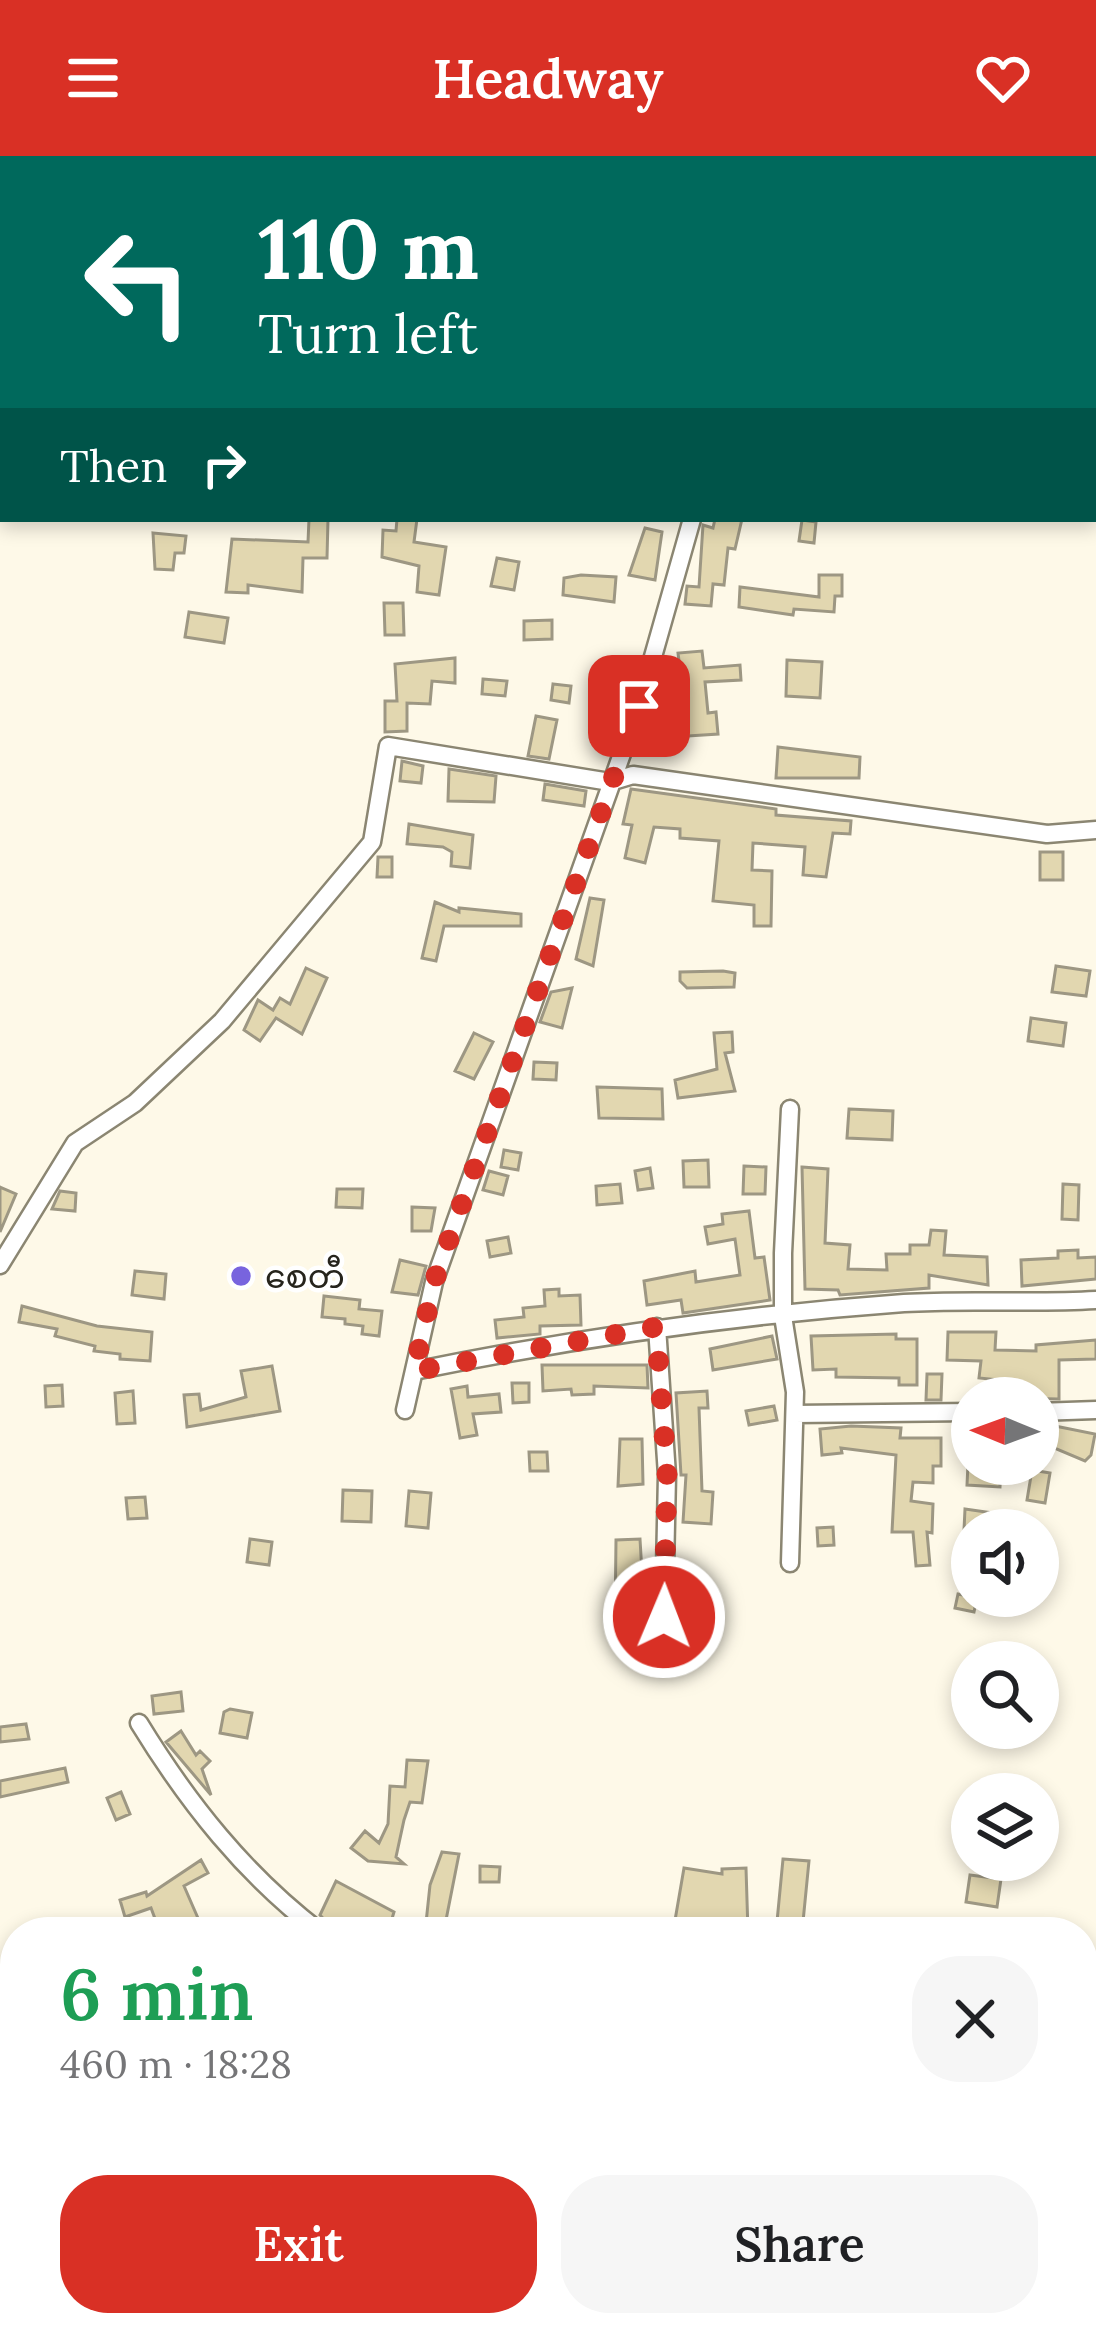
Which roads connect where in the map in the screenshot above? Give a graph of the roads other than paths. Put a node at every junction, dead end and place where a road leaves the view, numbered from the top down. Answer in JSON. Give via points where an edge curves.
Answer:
{"nodes":[{"id":1,"x":691,"y":522,"type":"edge"},
{"id":2,"x":610,"y":782,"type":"junction"},
{"id":3,"x":1096,"y":830,"type":"edge"},
{"id":4,"x":790,"y":1109,"type":"dead end"},
{"id":5,"x":0,"y":1265,"type":"edge"},
{"id":6,"x":1096,"y":1300,"type":"edge"},
{"id":7,"x":783,"y":1316,"type":"junction"},
{"id":8,"x":656,"y":1327,"type":"junction"},
{"id":9,"x":414,"y":1371,"type":"junction"},
{"id":10,"x":405,"y":1410,"type":"dead end"},
{"id":11,"x":1096,"y":1410,"type":"edge"},
{"id":12,"x":1059,"y":1411,"type":"edge"},
{"id":13,"x":951,"y":1412,"type":"edge"},
{"id":14,"x":794,"y":1414,"type":"junction"},
{"id":15,"x":790,"y":1563,"type":"dead end"},
{"id":16,"x":664,"y":1617,"type":"dead end"},
{"id":17,"x":139,"y":1723,"type":"dead end"},
{"id":18,"x":301,"y":1917,"type":"edge"}],
"edges":[{"from":1,"to":2,"type":"street"},
{"from":2,"to":3,"type":"street","via":[[634,775],[1048,834]]},
{"from":2,"to":5,"type":"street","via":[[388,746],[372,842],[222,1022],[135,1102],[75,1143]]},
{"from":2,"to":9,"type":"street","via":[[434,1282]]},
{"from":4,"to":7,"type":"street"},
{"from":6,"to":7,"type":"street","via":[[904,1303]]},
{"from":7,"to":8,"type":"street"},
{"from":7,"to":14,"type":"street"},
{"from":8,"to":9,"type":"street"},
{"from":8,"to":16,"type":"street","via":[[667,1474]]},
{"from":9,"to":10,"type":"street"},
{"from":11,"to":12,"type":"street"},
{"from":13,"to":14,"type":"street"},
{"from":14,"to":15,"type":"street"},
{"from":17,"to":18,"type":"street","via":[[218,1836]]}]}
